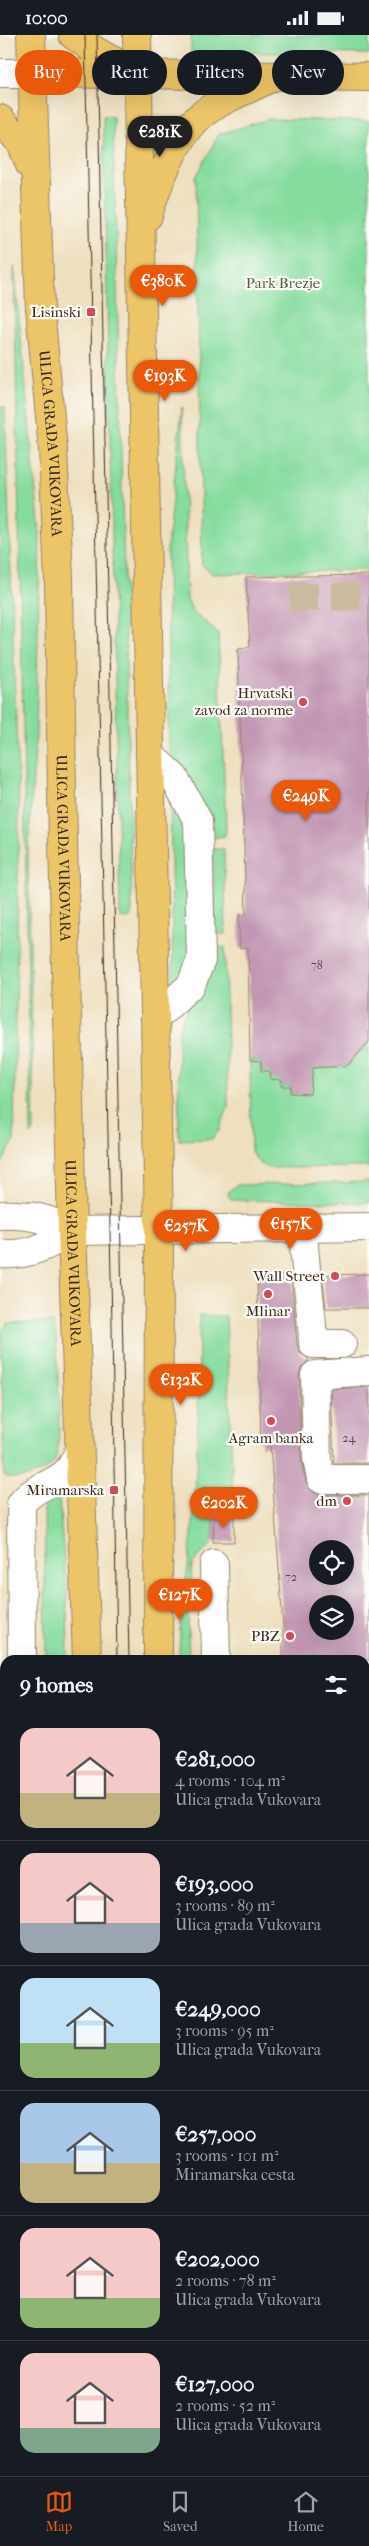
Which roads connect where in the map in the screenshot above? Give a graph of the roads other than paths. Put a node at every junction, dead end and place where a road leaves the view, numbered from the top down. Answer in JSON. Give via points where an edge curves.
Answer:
{"nodes":[{"id":1,"x":31,"y":35,"type":"edge"},
{"id":2,"x":73,"y":35,"type":"edge"},
{"id":3,"x":137,"y":35,"type":"edge"},
{"id":4,"x":31,"y":50,"type":"edge"},
{"id":5,"x":94,"y":50,"type":"edge"},
{"id":6,"x":137,"y":50,"type":"edge"},
{"id":7,"x":0,"y":73,"type":"edge"},
{"id":8,"x":15,"y":73,"type":"edge"},
{"id":9,"x":167,"y":74,"type":"edge"},
{"id":10,"x":272,"y":76,"type":"edge"},
{"id":11,"x":344,"y":77,"type":"edge"},
{"id":12,"x":369,"y":77,"type":"edge"},
{"id":13,"x":272,"y":78,"type":"edge"},
{"id":14,"x":32,"y":95,"type":"edge"},
{"id":15,"x":138,"y":95,"type":"edge"},
{"id":16,"x":0,"y":119,"type":"edge"},
{"id":17,"x":34,"y":177,"type":"junction"},
{"id":18,"x":141,"y":243,"type":"junction"},
{"id":19,"x":150,"y":755,"type":"junction"},
{"id":20,"x":155,"y":1018,"type":"junction"},
{"id":21,"x":0,"y":1215,"type":"edge"},
{"id":22,"x":369,"y":1227,"type":"edge"},
{"id":23,"x":303,"y":1229,"type":"junction"},
{"id":24,"x":72,"y":1231,"type":"junction"},
{"id":25,"x":159,"y":1231,"type":"junction"},
{"id":26,"x":0,"y":1254,"type":"edge"},
{"id":27,"x":313,"y":1344,"type":"junction"},
{"id":28,"x":342,"y":1344,"type":"dead end"},
{"id":29,"x":369,"y":1371,"type":"edge"},
{"id":30,"x":315,"y":1375,"type":"junction"},
{"id":31,"x":78,"y":1450,"type":"junction"},
{"id":32,"x":369,"y":1479,"type":"edge"},
{"id":33,"x":214,"y":1564,"type":"dead end"},
{"id":34,"x":22,"y":1655,"type":"edge"},
{"id":35,"x":87,"y":1655,"type":"edge"},
{"id":36,"x":158,"y":1655,"type":"edge"},
{"id":37,"x":216,"y":1655,"type":"edge"}],
"edges":[{"from":1,"to":4,"type":"main road","name":"ULICA GRADA VUKOVARA"},
{"from":2,"to":5,"type":"main road"},
{"from":3,"to":6,"type":"main road"},
{"from":7,"to":8,"type":"street"},
{"from":9,"to":10,"type":"main road"},
{"from":11,"to":12,"type":"main road"},
{"from":13,"to":18,"type":"main road","via":[[220,103],[192,124],[156,187]]},
{"from":14,"to":17,"type":"main road","name":"ULICA GRADA VUKOVARA"},
{"from":15,"to":18,"type":"main road"},
{"from":16,"to":17,"type":"main road","via":[[21,143]]},
{"from":17,"to":24,"type":"main road","name":"ULICA GRADA VUKOVARA","via":[[60,579]]},
{"from":18,"to":19,"type":"main road"},
{"from":19,"to":20,"type":"main road"},
{"from":19,"to":20,"type":"street","via":[[174,777],[198,821],[201,950],[201,960],[191,985]]},
{"from":20,"to":25,"type":"main road"},
{"from":21,"to":24,"type":"street","via":[[23,1214],[44,1218]]},
{"from":22,"to":23,"type":"street"},
{"from":23,"to":25,"type":"street"},
{"from":23,"to":27,"type":"street"},
{"from":24,"to":25,"type":"street"},
{"from":24,"to":26,"type":"street","via":[[24,1254]]},
{"from":24,"to":31,"type":"main road","name":"ULICA GRADA VUKOVARA"},
{"from":25,"to":36,"type":"main road"},
{"from":27,"to":28,"type":"street"},
{"from":27,"to":30,"type":"street"},
{"from":29,"to":30,"type":"street"},
{"from":30,"to":32,"type":"street","via":[[317,1459],[321,1479]]},
{"from":31,"to":34,"type":"street","via":[[71,1469],[64,1476],[35,1491],[21,1504]]},
{"from":31,"to":35,"type":"main road","name":"ULICA GRADA VUKOVARA"},
{"from":33,"to":37,"type":"street"}]}
